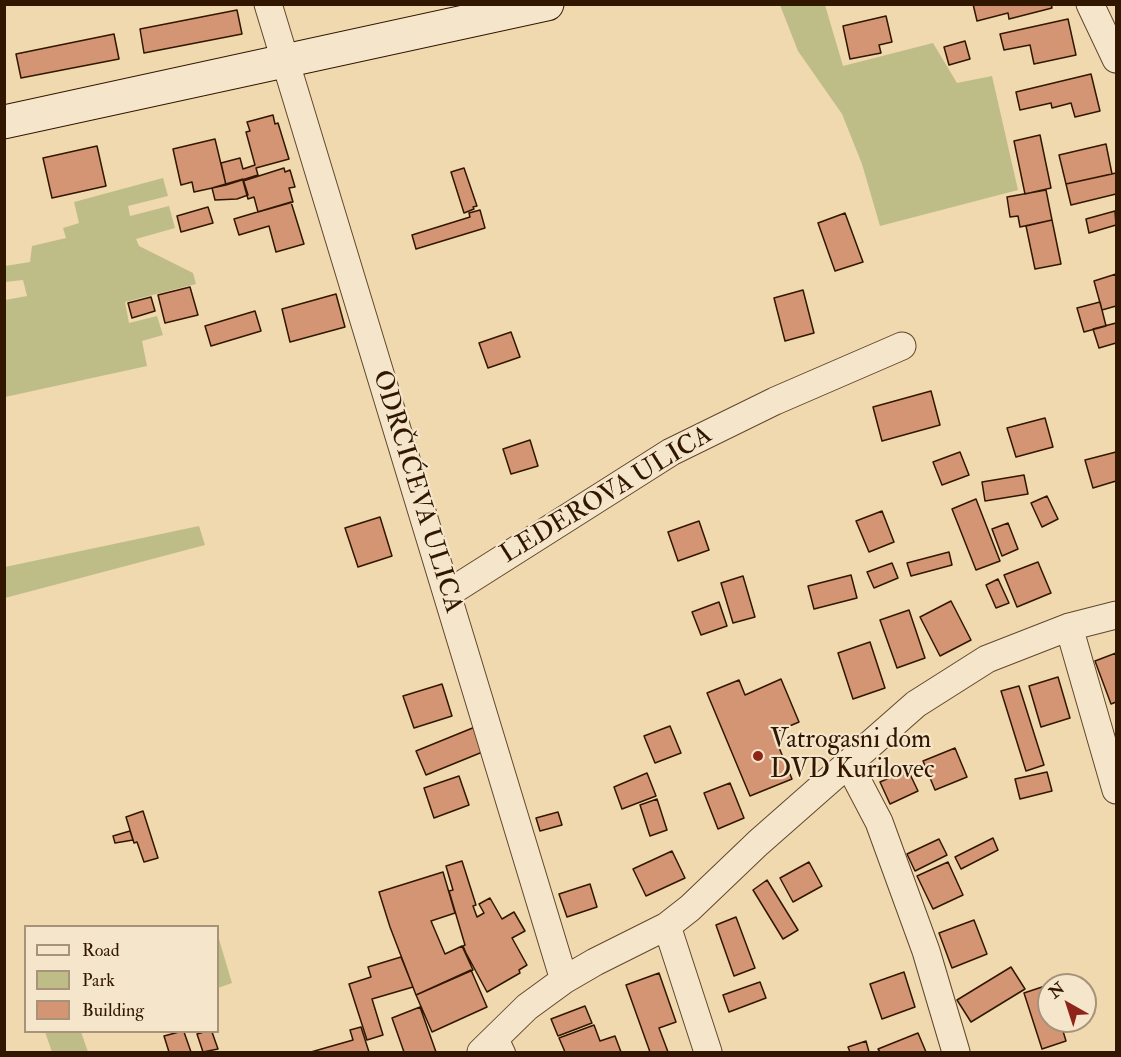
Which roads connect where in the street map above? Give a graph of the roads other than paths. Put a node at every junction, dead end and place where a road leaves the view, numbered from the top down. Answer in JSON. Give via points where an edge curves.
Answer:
{"nodes":[{"id":1,"x":268,"y":4,"type":"edge"},
{"id":2,"x":547,"y":4,"type":"edge"},
{"id":3,"x":1090,"y":4,"type":"edge"},
{"id":4,"x":1116,"y":59,"type":"edge"},
{"id":5,"x":285,"y":61,"type":"junction"},
{"id":6,"x":4,"y":122,"type":"edge"},
{"id":7,"x":902,"y":346,"type":"dead end"},
{"id":8,"x":447,"y":594,"type":"junction"},
{"id":9,"x":1116,"y":615,"type":"edge"},
{"id":10,"x":1069,"y":627,"type":"junction"},
{"id":11,"x":848,"y":763,"type":"junction"},
{"id":12,"x":1116,"y":790,"type":"edge"},
{"id":13,"x":667,"y":926,"type":"junction"},
{"id":14,"x":564,"y":980,"type":"junction"},
{"id":15,"x":504,"y":1043,"type":"edge"},
{"id":16,"x":481,"y":1053,"type":"edge"},
{"id":17,"x":708,"y":1053,"type":"edge"},
{"id":18,"x":956,"y":1053,"type":"edge"}],
"edges":[{"from":1,"to":5,"type":"street","name":"ODRČIĆEVA ULICA"},
{"from":2,"to":5,"type":"main road"},
{"from":3,"to":4,"type":"street"},
{"from":5,"to":6,"type":"main road"},
{"from":5,"to":8,"type":"street","name":"ODRČIĆEVA ULICA"},
{"from":7,"to":8,"type":"street","name":"LEDEROVA ULICA","via":[[671,452]]},
{"from":8,"to":14,"type":"street","name":"ODRČIĆEVA ULICA"},
{"from":9,"to":10,"type":"street"},
{"from":10,"to":11,"type":"street","via":[[987,659],[916,704]]},
{"from":10,"to":12,"type":"street"},
{"from":11,"to":13,"type":"street"},
{"from":11,"to":18,"type":"street","via":[[879,822],[926,951]]},
{"from":13,"to":14,"type":"street"},
{"from":13,"to":17,"type":"street"},
{"from":14,"to":15,"type":"street","via":[[527,1007]]},
{"from":15,"to":16,"type":"street"}]}
